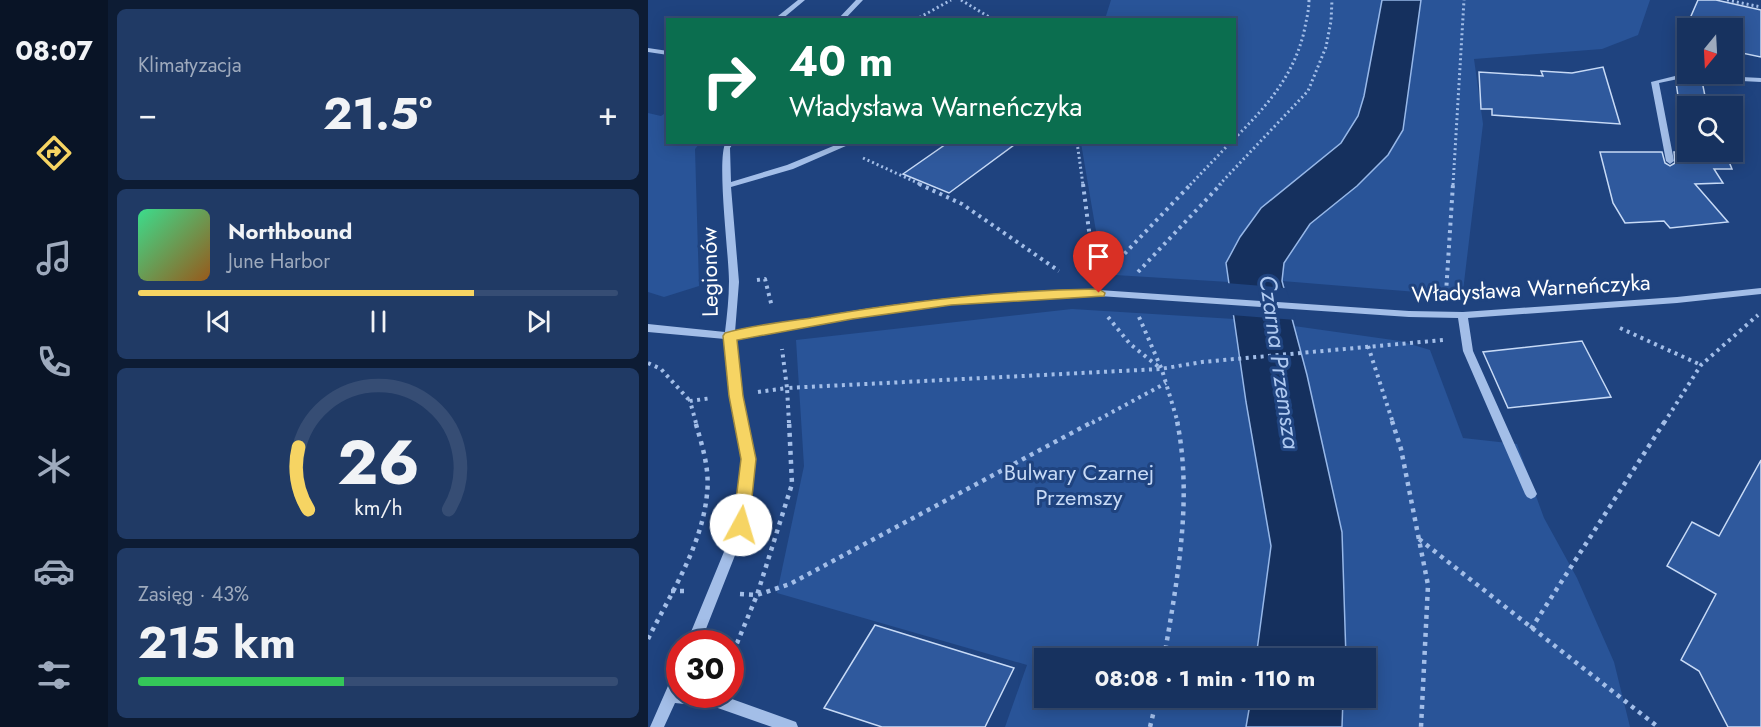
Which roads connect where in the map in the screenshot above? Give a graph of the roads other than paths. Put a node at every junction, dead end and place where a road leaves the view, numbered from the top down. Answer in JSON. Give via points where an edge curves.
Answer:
{"nodes":[{"id":1,"x":802,"y":0,"type":"edge"},
{"id":2,"x":860,"y":0,"type":"edge"},
{"id":3,"x":779,"y":18,"type":"edge"},
{"id":4,"x":842,"y":18,"type":"edge"},
{"id":5,"x":648,"y":50,"type":"edge"},
{"id":6,"x":666,"y":53,"type":"edge"},
{"id":7,"x":1761,"y":80,"type":"edge"},
{"id":8,"x":729,"y":144,"type":"edge"},
{"id":9,"x":846,"y":144,"type":"edge"},
{"id":10,"x":1670,"y":161,"type":"dead end"},
{"id":11,"x":727,"y":186,"type":"junction"},
{"id":12,"x":1761,"y":291,"type":"edge"},
{"id":13,"x":1463,"y":315,"type":"junction"},
{"id":14,"x":648,"y":328,"type":"edge"},
{"id":15,"x":730,"y":336,"type":"junction"},
{"id":16,"x":1531,"y":494,"type":"dead end"},
{"id":17,"x":699,"y":630,"type":"edge"},
{"id":18,"x":666,"y":707,"type":"edge"},
{"id":19,"x":738,"y":708,"type":"edge"},
{"id":20,"x":657,"y":727,"type":"edge"},
{"id":21,"x":791,"y":727,"type":"edge"}],
"edges":[{"from":1,"to":3,"type":"street"},
{"from":2,"to":4,"type":"street"},
{"from":5,"to":6,"type":"street"},
{"from":7,"to":10,"type":"street","via":[[1683,76],[1655,82]]},
{"from":8,"to":11,"type":"street","name":"Legionów"},
{"from":9,"to":11,"type":"street","via":[[790,167]]},
{"from":11,"to":15,"type":"street","name":"Legionów","via":[[734,282]]},
{"from":12,"to":13,"type":"street","name":"Władysława Warneńczyka"},
{"from":13,"to":15,"type":"street","name":"Władysława Warneńczyka","via":[[1099,293],[1044,294],[951,301]]},
{"from":13,"to":16,"type":"street","via":[[1468,351]]},
{"from":14,"to":15,"type":"street","name":"Władysława Warneńczyka"},
{"from":15,"to":17,"type":"street","name":"Legionów","via":[[748,459],[741,525]]},
{"from":18,"to":20,"type":"street"},
{"from":19,"to":21,"type":"street"}]}
